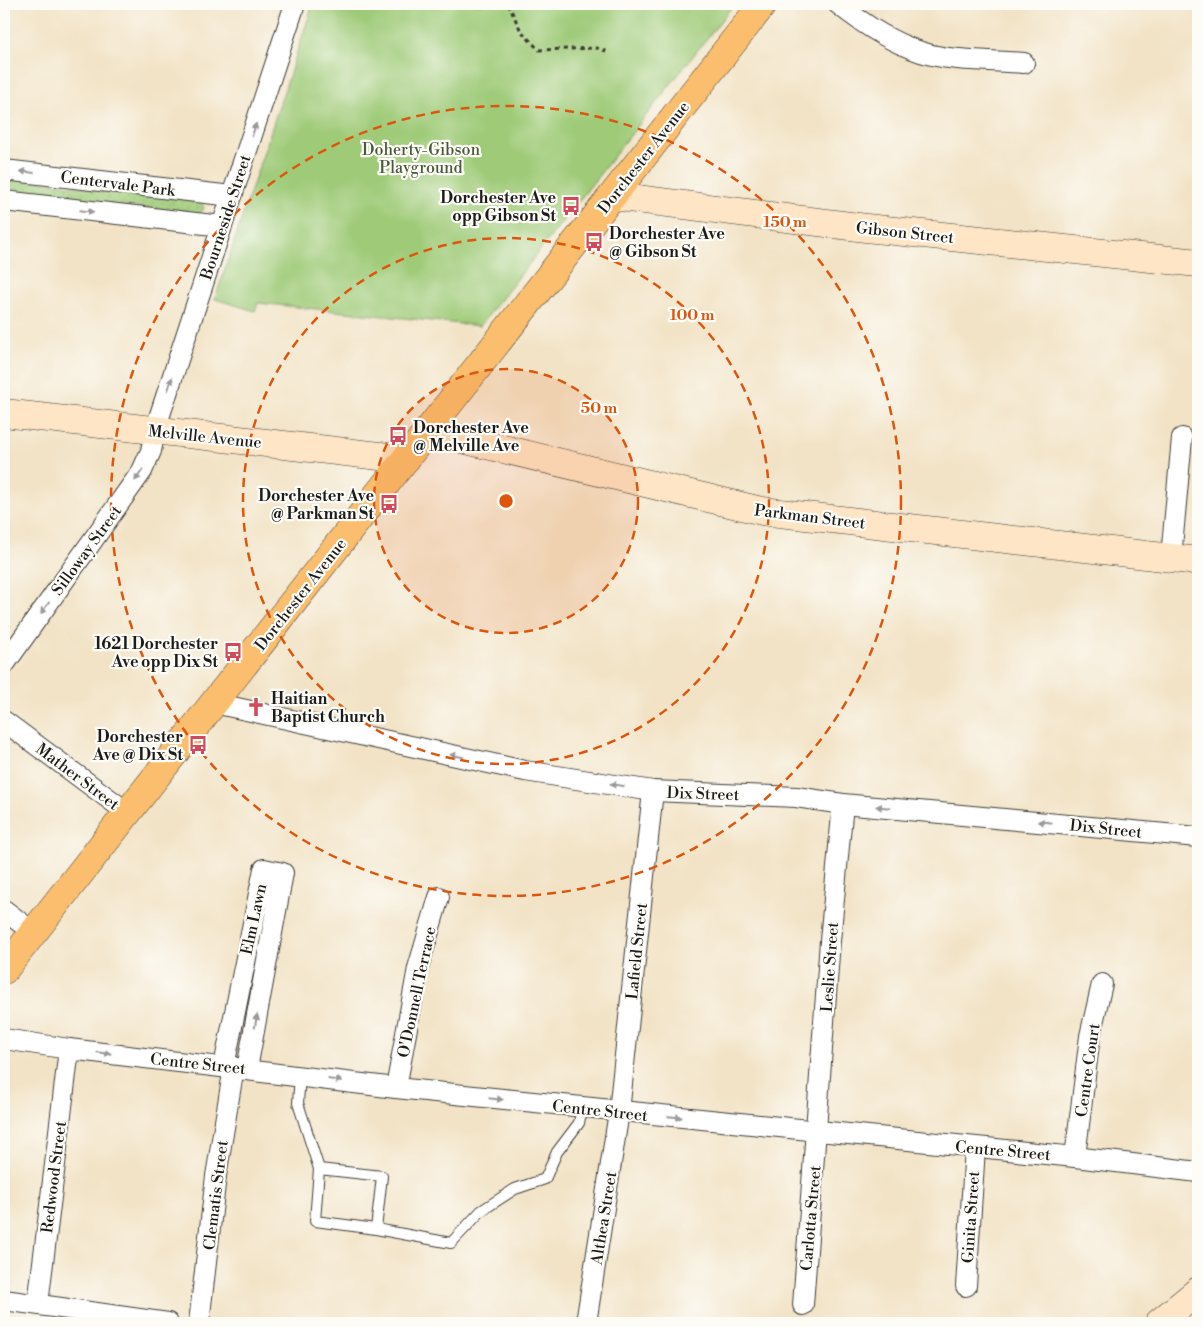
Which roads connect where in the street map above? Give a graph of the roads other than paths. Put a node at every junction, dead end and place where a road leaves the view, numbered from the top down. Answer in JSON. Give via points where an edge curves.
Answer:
{"nodes":[{"id":1,"x":295,"y":4,"type":"edge"},
{"id":2,"x":763,"y":4,"type":"edge"},
{"id":3,"x":838,"y":4,"type":"edge"},
{"id":4,"x":1024,"y":63,"type":"dead end"},
{"id":5,"x":4,"y":170,"type":"edge"},
{"id":6,"x":232,"y":196,"type":"junction"},
{"id":7,"x":613,"y":196,"type":"junction"},
{"id":8,"x":4,"y":201,"type":"edge"},
{"id":9,"x":222,"y":226,"type":"junction"},
{"id":10,"x":1198,"y":263,"type":"edge"},
{"id":11,"x":4,"y":415,"type":"edge"},
{"id":12,"x":155,"y":430,"type":"junction"},
{"id":13,"x":428,"y":431,"type":"junction"},
{"id":14,"x":1182,"y":438,"type":"dead end"},
{"id":15,"x":406,"y":459,"type":"junction"},
{"id":16,"x":1171,"y":558,"type":"junction"},
{"id":17,"x":1198,"y":560,"type":"edge"},
{"id":18,"x":4,"y":665,"type":"edge"},
{"id":19,"x":214,"y":703,"type":"junction"},
{"id":20,"x":4,"y":721,"type":"edge"},
{"id":21,"x":653,"y":791,"type":"junction"},
{"id":22,"x":843,"y":804,"type":"junction"},
{"id":23,"x":128,"y":813,"type":"junction"},
{"id":24,"x":1198,"y":837,"type":"edge"},
{"id":25,"x":439,"y":897,"type":"dead end"},
{"id":26,"x":4,"y":910,"type":"edge"},
{"id":27,"x":34,"y":932,"type":"junction"},
{"id":28,"x":247,"y":948,"type":"junction"},
{"id":29,"x":269,"y":952,"type":"junction"},
{"id":30,"x":4,"y":970,"type":"edge"},
{"id":31,"x":1102,"y":984,"type":"dead end"},
{"id":32,"x":4,"y":1039,"type":"edge"},
{"id":33,"x":69,"y":1049,"type":"junction"},
{"id":34,"x":235,"y":1067,"type":"junction"},
{"id":35,"x":300,"y":1075,"type":"junction"},
{"id":36,"x":396,"y":1088,"type":"junction"},
{"id":37,"x":582,"y":1108,"type":"junction"},
{"id":38,"x":619,"y":1112,"type":"junction"},
{"id":39,"x":817,"y":1130,"type":"junction"},
{"id":40,"x":975,"y":1148,"type":"junction"},
{"id":41,"x":1076,"y":1157,"type":"junction"},
{"id":42,"x":320,"y":1169,"type":"junction"},
{"id":43,"x":1198,"y":1172,"type":"edge"},
{"id":44,"x":376,"y":1229,"type":"junction"},
{"id":45,"x":966,"y":1286,"type":"dead end"},
{"id":46,"x":1198,"y":1291,"type":"edge"},
{"id":47,"x":4,"y":1300,"type":"edge"},
{"id":48,"x":38,"y":1304,"type":"junction"},
{"id":49,"x":803,"y":1305,"type":"dead end"},
{"id":50,"x":168,"y":1323,"type":"edge"},
{"id":51,"x":199,"y":1323,"type":"edge"},
{"id":52,"x":586,"y":1323,"type":"edge"},
{"id":53,"x":1158,"y":1323,"type":"edge"}],
"edges":[{"from":6,"to":1,"type":"street","name":"Bourneside Street","one_way":true},
{"from":2,"to":7,"type":"main road","name":"Dorchester Avenue"},
{"from":3,"to":4,"type":"street","via":[[894,42],[922,53]]},
{"from":6,"to":5,"type":"street","name":"Centervale Park","one_way":true},
{"from":6,"to":9,"type":"street","name":"Bourneside Street"},
{"from":7,"to":10,"type":"street","name":"Gibson Street","via":[[866,228]]},
{"from":7,"to":13,"type":"main road","name":"Dorchester Avenue"},
{"from":8,"to":9,"type":"street","name":"Centervale Park","one_way":true},
{"from":12,"to":9,"type":"street","name":"Bourneside Street","one_way":true},
{"from":11,"to":12,"type":"street","name":"Melville Avenue"},
{"from":12,"to":15,"type":"street","name":"Melville Avenue"},
{"from":12,"to":18,"type":"street","name":"Silloway Street","one_way":true,"via":[[152,451],[142,471]]},
{"from":13,"to":15,"type":"main road","name":"Dorchester Avenue"},
{"from":13,"to":16,"type":"street","name":"Parkman Street","via":[[762,511]]},
{"from":14,"to":16,"type":"street"},
{"from":15,"to":19,"type":"main road","name":"Dorchester Avenue"},
{"from":16,"to":17,"type":"street","name":"Parkman Street"},
{"from":21,"to":19,"type":"street","name":"Dix Street","one_way":true,"via":[[525,771]]},
{"from":19,"to":23,"type":"main road","name":"Dorchester Avenue"},
{"from":20,"to":23,"type":"street","name":"Mather Street"},
{"from":21,"to":22,"type":"street","name":"Dix Street","via":[[796,797]]},
{"from":21,"to":38,"type":"street","name":"Lafield Street"},
{"from":24,"to":22,"type":"street","name":"Dix Street","one_way":true},
{"from":22,"to":39,"type":"street","name":"Leslie Street"},
{"from":23,"to":27,"type":"main road","name":"Dorchester Avenue"},
{"from":25,"to":36,"type":"street","name":"O'Donnell Terrace","via":[[418,968]]},
{"from":26,"to":27,"type":"street"},
{"from":27,"to":30,"type":"main road","name":"Dorchester Avenue"},
{"from":28,"to":29,"type":"street"},
{"from":28,"to":29,"type":"street","name":"Elm Lawn","via":[[264,869],[283,873]]},
{"from":28,"to":34,"type":"street","name":"Elm Lawn"},
{"from":34,"to":29,"type":"street","name":"Elm Lawn","one_way":true},
{"from":31,"to":41,"type":"street","name":"Centre Court","via":[[1090,1036]]},
{"from":32,"to":33,"type":"street","name":"Centre Street"},
{"from":33,"to":34,"type":"street","name":"Centre Street","one_way":true},
{"from":33,"to":48,"type":"street","name":"Redwood Street"},
{"from":34,"to":35,"type":"street","name":"Centre Street"},
{"from":34,"to":51,"type":"street","name":"Clematis Street","via":[[216,1176]]},
{"from":35,"to":36,"type":"street","name":"Centre Street","one_way":true},
{"from":35,"to":42,"type":"lane","via":[[298,1103]]},
{"from":36,"to":37,"type":"street","name":"Centre Street","one_way":true},
{"from":37,"to":38,"type":"street","name":"Centre Street"},
{"from":37,"to":44,"type":"lane","via":[[579,1122],[557,1152],[545,1179],[515,1190],[481,1211],[451,1243]]},
{"from":38,"to":39,"type":"street","name":"Centre Street","one_way":true},
{"from":38,"to":52,"type":"street","name":"Althea Street"},
{"from":39,"to":40,"type":"street","name":"Centre Street"},
{"from":39,"to":49,"type":"street","name":"Carlotta Street"},
{"from":40,"to":41,"type":"street","name":"Centre Street"},
{"from":40,"to":45,"type":"street","name":"Ginita Street"},
{"from":41,"to":43,"type":"street","name":"Centre Street"},
{"from":42,"to":44,"type":"lane","via":[[315,1221]]},
{"from":42,"to":44,"type":"lane","via":[[382,1176]]},
{"from":46,"to":53,"type":"street"},
{"from":47,"to":48,"type":"street"},
{"from":48,"to":50,"type":"street"}]}
